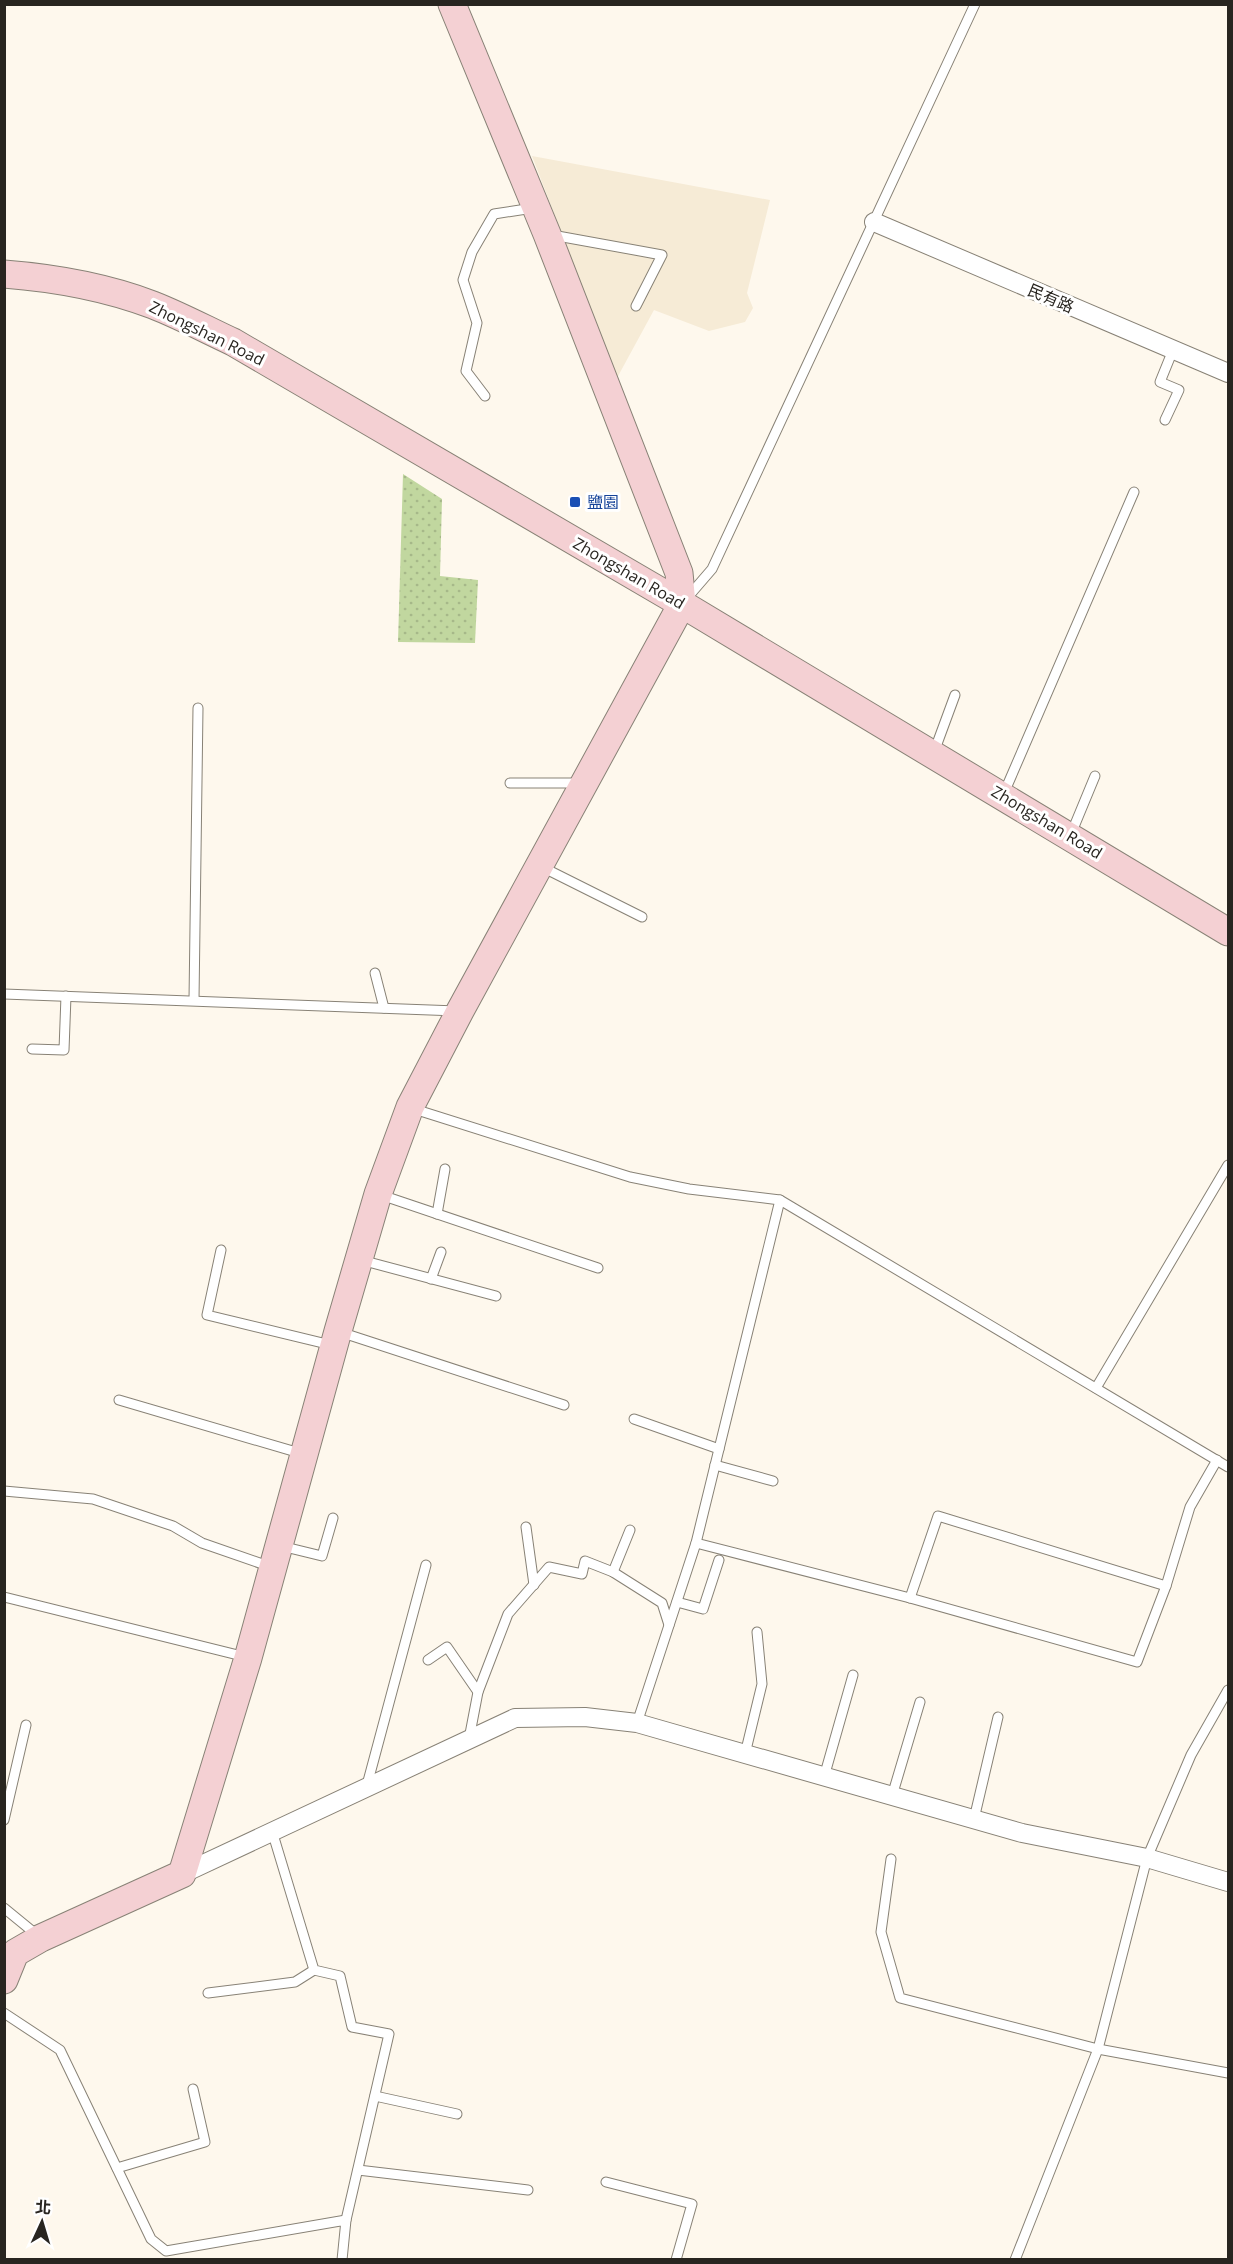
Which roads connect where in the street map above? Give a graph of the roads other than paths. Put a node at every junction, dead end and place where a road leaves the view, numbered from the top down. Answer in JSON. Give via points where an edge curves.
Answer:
{"nodes":[{"id":1,"x":452,"y":4,"type":"edge"},
{"id":2,"x":975,"y":4,"type":"edge"},
{"id":3,"x":536,"y":208,"type":"junction"},
{"id":4,"x":874,"y":222,"type":"junction"},
{"id":5,"x":547,"y":234,"type":"junction"},
{"id":6,"x":4,"y":274,"type":"edge"},
{"id":7,"x":636,"y":306,"type":"dead end"},
{"id":8,"x":1173,"y":350,"type":"junction"},
{"id":9,"x":1228,"y":373,"type":"edge"},
{"id":10,"x":485,"y":396,"type":"dead end"},
{"id":11,"x":1165,"y":420,"type":"dead end"},
{"id":12,"x":1134,"y":492,"type":"dead end"},
{"id":13,"x":682,"y":604,"type":"junction"},
{"id":14,"x":955,"y":695,"type":"dead end"},
{"id":15,"x":198,"y":708,"type":"dead end"},
{"id":16,"x":933,"y":754,"type":"junction"},
{"id":17,"x":1095,"y":776,"type":"dead end"},
{"id":18,"x":510,"y":783,"type":"dead end"},
{"id":19,"x":586,"y":783,"type":"junction"},
{"id":20,"x":1003,"y":795,"type":"junction"},
{"id":21,"x":1070,"y":836,"type":"junction"},
{"id":22,"x":540,"y":866,"type":"junction"},
{"id":23,"x":642,"y":917,"type":"dead end"},
{"id":24,"x":1228,"y":932,"type":"edge"},
{"id":25,"x":375,"y":973,"type":"dead end"},
{"id":26,"x":4,"y":994,"type":"edge"},
{"id":27,"x":66,"y":996,"type":"junction"},
{"id":28,"x":194,"y":1000,"type":"junction"},
{"id":29,"x":384,"y":1008,"type":"junction"},
{"id":30,"x":460,"y":1011,"type":"junction"},
{"id":31,"x":32,"y":1049,"type":"dead end"},
{"id":32,"x":410,"y":1107,"type":"junction"},
{"id":33,"x":1228,"y":1165,"type":"edge"},
{"id":34,"x":446,"y":1168,"type":"dead end"},
{"id":35,"x":378,"y":1194,"type":"junction"},
{"id":36,"x":780,"y":1200,"type":"junction"},
{"id":37,"x":437,"y":1214,"type":"junction"},
{"id":38,"x":221,"y":1250,"type":"dead end"},
{"id":39,"x":441,"y":1252,"type":"dead end"},
{"id":40,"x":359,"y":1259,"type":"junction"},
{"id":41,"x":598,"y":1268,"type":"dead end"},
{"id":42,"x":431,"y":1279,"type":"junction"},
{"id":43,"x":496,"y":1296,"type":"dead end"},
{"id":44,"x":336,"y":1339,"type":"junction"},
{"id":45,"x":1096,"y":1388,"type":"junction"},
{"id":46,"x":119,"y":1400,"type":"dead end"},
{"id":47,"x":564,"y":1405,"type":"dead end"},
{"id":48,"x":634,"y":1419,"type":"dead end"},
{"id":49,"x":718,"y":1449,"type":"junction"},
{"id":50,"x":305,"y":1454,"type":"junction"},
{"id":51,"x":1217,"y":1460,"type":"junction"},
{"id":52,"x":715,"y":1465,"type":"junction"},
{"id":53,"x":1228,"y":1467,"type":"edge"},
{"id":54,"x":773,"y":1481,"type":"dead end"},
{"id":55,"x":4,"y":1491,"type":"edge"},
{"id":56,"x":333,"y":1518,"type":"dead end"},
{"id":57,"x":526,"y":1527,"type":"dead end"},
{"id":58,"x":630,"y":1530,"type":"dead end"},
{"id":59,"x":696,"y":1543,"type":"junction"},
{"id":60,"x":275,"y":1556,"type":"junction"},
{"id":61,"x":719,"y":1560,"type":"dead end"},
{"id":62,"x":426,"y":1565,"type":"dead end"},
{"id":63,"x":613,"y":1572,"type":"junction"},
{"id":64,"x":534,"y":1585,"type":"junction"},
{"id":65,"x":1166,"y":1586,"type":"junction"},
{"id":66,"x":4,"y":1598,"type":"edge"},
{"id":67,"x":910,"y":1598,"type":"junction"},
{"id":68,"x":677,"y":1602,"type":"junction"},
{"id":69,"x":669,"y":1625,"type":"junction"},
{"id":70,"x":757,"y":1632,"type":"dead end"},
{"id":71,"x":248,"y":1658,"type":"junction"},
{"id":72,"x":428,"y":1660,"type":"dead end"},
{"id":73,"x":852,"y":1675,"type":"dead end"},
{"id":74,"x":478,"y":1692,"type":"junction"},
{"id":75,"x":1228,"y":1692,"type":"edge"},
{"id":76,"x":920,"y":1702,"type":"dead end"},
{"id":77,"x":998,"y":1717,"type":"dead end"},
{"id":78,"x":637,"y":1724,"type":"junction"},
{"id":79,"x":26,"y":1725,"type":"dead end"},
{"id":80,"x":470,"y":1739,"type":"junction"},
{"id":81,"x":745,"y":1754,"type":"junction"},
{"id":82,"x":824,"y":1776,"type":"junction"},
{"id":83,"x":367,"y":1785,"type":"junction"},
{"id":84,"x":892,"y":1796,"type":"junction"},
{"id":85,"x":4,"y":1820,"type":"edge"},
{"id":86,"x":974,"y":1820,"type":"junction"},
{"id":87,"x":272,"y":1831,"type":"junction"},
{"id":88,"x":1147,"y":1858,"type":"junction"},
{"id":89,"x":891,"y":1859,"type":"dead end"},
{"id":90,"x":182,"y":1874,"type":"junction"},
{"id":91,"x":1228,"y":1882,"type":"edge"},
{"id":92,"x":4,"y":1908,"type":"edge"},
{"id":93,"x":40,"y":1938,"type":"junction"},
{"id":94,"x":314,"y":1970,"type":"junction"},
{"id":95,"x":4,"y":1980,"type":"edge"},
{"id":96,"x":208,"y":1993,"type":"dead end"},
{"id":97,"x":4,"y":2013,"type":"edge"},
{"id":98,"x":1098,"y":2049,"type":"junction"},
{"id":99,"x":1228,"y":2073,"type":"edge"},
{"id":100,"x":193,"y":2089,"type":"dead end"},
{"id":101,"x":375,"y":2096,"type":"junction"},
{"id":102,"x":457,"y":2114,"type":"dead end"},
{"id":103,"x":117,"y":2168,"type":"junction"},
{"id":104,"x":358,"y":2170,"type":"junction"},
{"id":105,"x":606,"y":2182,"type":"dead end"},
{"id":106,"x":528,"y":2190,"type":"dead end"},
{"id":107,"x":346,"y":2220,"type":"junction"},
{"id":108,"x":342,"y":2259,"type":"edge"},
{"id":109,"x":676,"y":2259,"type":"edge"},
{"id":110,"x":1015,"y":2259,"type":"edge"}],
"edges":[{"from":1,"to":3,"type":"street"},
{"from":2,"to":4,"type":"lane"},
{"from":3,"to":5,"type":"street"},
{"from":3,"to":10,"type":"lane","via":[[494,214],[472,252],[463,280],[477,323],[466,371]]},
{"from":4,"to":8,"type":"street","name":"民有路"},
{"from":4,"to":13,"type":"lane","via":[[712,569]]},
{"from":5,"to":7,"type":"lane","via":[[662,255]]},
{"from":5,"to":13,"type":"street","via":[[679,573]]},
{"from":6,"to":13,"type":"street","name":"Zhongshan Road","via":[[114,292],[154,305],[233,342]]},
{"from":8,"to":9,"type":"street","name":"民有路"},
{"from":8,"to":11,"type":"lane","via":[[1160,382],[1179,390]]},
{"from":12,"to":20,"type":"lane"},
{"from":13,"to":16,"type":"street","name":"Zhongshan Road"},
{"from":13,"to":19,"type":"street"},
{"from":14,"to":16,"type":"lane"},
{"from":15,"to":28,"type":"lane"},
{"from":16,"to":20,"type":"street","name":"Zhongshan Road"},
{"from":17,"to":21,"type":"lane"},
{"from":18,"to":19,"type":"lane"},
{"from":19,"to":22,"type":"street"},
{"from":20,"to":21,"type":"street","name":"Zhongshan Road"},
{"from":21,"to":24,"type":"street","name":"Zhongshan Road"},
{"from":22,"to":23,"type":"lane"},
{"from":22,"to":30,"type":"street"},
{"from":25,"to":29,"type":"lane"},
{"from":26,"to":27,"type":"lane"},
{"from":27,"to":28,"type":"lane"},
{"from":27,"to":31,"type":"lane","via":[[64,1050]]},
{"from":28,"to":29,"type":"lane"},
{"from":29,"to":30,"type":"lane"},
{"from":30,"to":32,"type":"street"},
{"from":32,"to":35,"type":"street"},
{"from":32,"to":36,"type":"lane","via":[[630,1176],[689,1189]]},
{"from":33,"to":45,"type":"lane"},
{"from":34,"to":37,"type":"lane"},
{"from":35,"to":37,"type":"lane"},
{"from":35,"to":40,"type":"street"},
{"from":36,"to":45,"type":"lane"},
{"from":36,"to":49,"type":"lane"},
{"from":37,"to":41,"type":"lane"},
{"from":38,"to":44,"type":"lane","via":[[207,1315]]},
{"from":39,"to":42,"type":"lane"},
{"from":40,"to":42,"type":"lane"},
{"from":40,"to":44,"type":"street"},
{"from":42,"to":43,"type":"lane"},
{"from":44,"to":47,"type":"lane"},
{"from":44,"to":50,"type":"street"},
{"from":45,"to":51,"type":"lane"},
{"from":46,"to":50,"type":"lane"},
{"from":48,"to":49,"type":"lane"},
{"from":49,"to":52,"type":"lane"},
{"from":50,"to":60,"type":"street"},
{"from":51,"to":53,"type":"lane"},
{"from":51,"to":65,"type":"lane","via":[[1190,1506]]},
{"from":52,"to":54,"type":"lane"},
{"from":52,"to":59,"type":"lane"},
{"from":55,"to":60,"type":"lane","via":[[93,1499],[173,1526],[202,1544]]},
{"from":56,"to":60,"type":"lane","via":[[322,1556]]},
{"from":57,"to":64,"type":"lane"},
{"from":58,"to":63,"type":"lane"},
{"from":59,"to":67,"type":"lane"},
{"from":59,"to":68,"type":"lane"},
{"from":60,"to":71,"type":"street"},
{"from":61,"to":68,"type":"lane","via":[[703,1609]]},
{"from":62,"to":83,"type":"lane"},
{"from":63,"to":64,"type":"lane","via":[[585,1562],[582,1574],[549,1568]]},
{"from":63,"to":69,"type":"lane","via":[[662,1603]]},
{"from":64,"to":74,"type":"lane","via":[[508,1614]]},
{"from":65,"to":67,"type":"lane","via":[[1137,1662]]},
{"from":65,"to":67,"type":"lane","via":[[938,1516]]},
{"from":66,"to":71,"type":"lane"},
{"from":68,"to":69,"type":"lane"},
{"from":69,"to":78,"type":"lane"},
{"from":70,"to":81,"type":"lane","via":[[762,1684]]},
{"from":71,"to":90,"type":"street"},
{"from":72,"to":74,"type":"lane","via":[[447,1647]]},
{"from":73,"to":82,"type":"lane"},
{"from":74,"to":80,"type":"lane"},
{"from":75,"to":88,"type":"lane","via":[[1191,1755]]},
{"from":76,"to":84,"type":"lane"},
{"from":77,"to":86,"type":"lane"},
{"from":78,"to":80,"type":"street","via":[[585,1717],[515,1718]]},
{"from":78,"to":81,"type":"street"},
{"from":79,"to":85,"type":"lane"},
{"from":80,"to":83,"type":"street"},
{"from":81,"to":82,"type":"street"},
{"from":82,"to":84,"type":"street"},
{"from":83,"to":87,"type":"street"},
{"from":84,"to":86,"type":"street"},
{"from":86,"to":88,"type":"street"},
{"from":87,"to":90,"type":"street"},
{"from":87,"to":94,"type":"lane"},
{"from":88,"to":91,"type":"street"},
{"from":88,"to":98,"type":"lane"},
{"from":89,"to":98,"type":"lane","via":[[881,1932],[900,1998]]},
{"from":90,"to":93,"type":"street"},
{"from":92,"to":93,"type":"lane"},
{"from":93,"to":95,"type":"street","via":[[15,1953]]},
{"from":94,"to":96,"type":"lane","via":[[295,1982]]},
{"from":94,"to":101,"type":"lane","via":[[340,1976],[352,2026],[389,2034]]},
{"from":97,"to":103,"type":"lane","via":[[60,2050]]},
{"from":98,"to":99,"type":"lane"},
{"from":98,"to":110,"type":"lane"},
{"from":100,"to":103,"type":"lane","via":[[204,2142]]},
{"from":101,"to":102,"type":"lane"},
{"from":101,"to":104,"type":"lane"},
{"from":103,"to":107,"type":"lane","via":[[151,2239],[166,2251]]},
{"from":104,"to":106,"type":"lane"},
{"from":104,"to":107,"type":"lane"},
{"from":105,"to":109,"type":"lane","via":[[692,2204]]},
{"from":107,"to":108,"type":"lane"}]}
